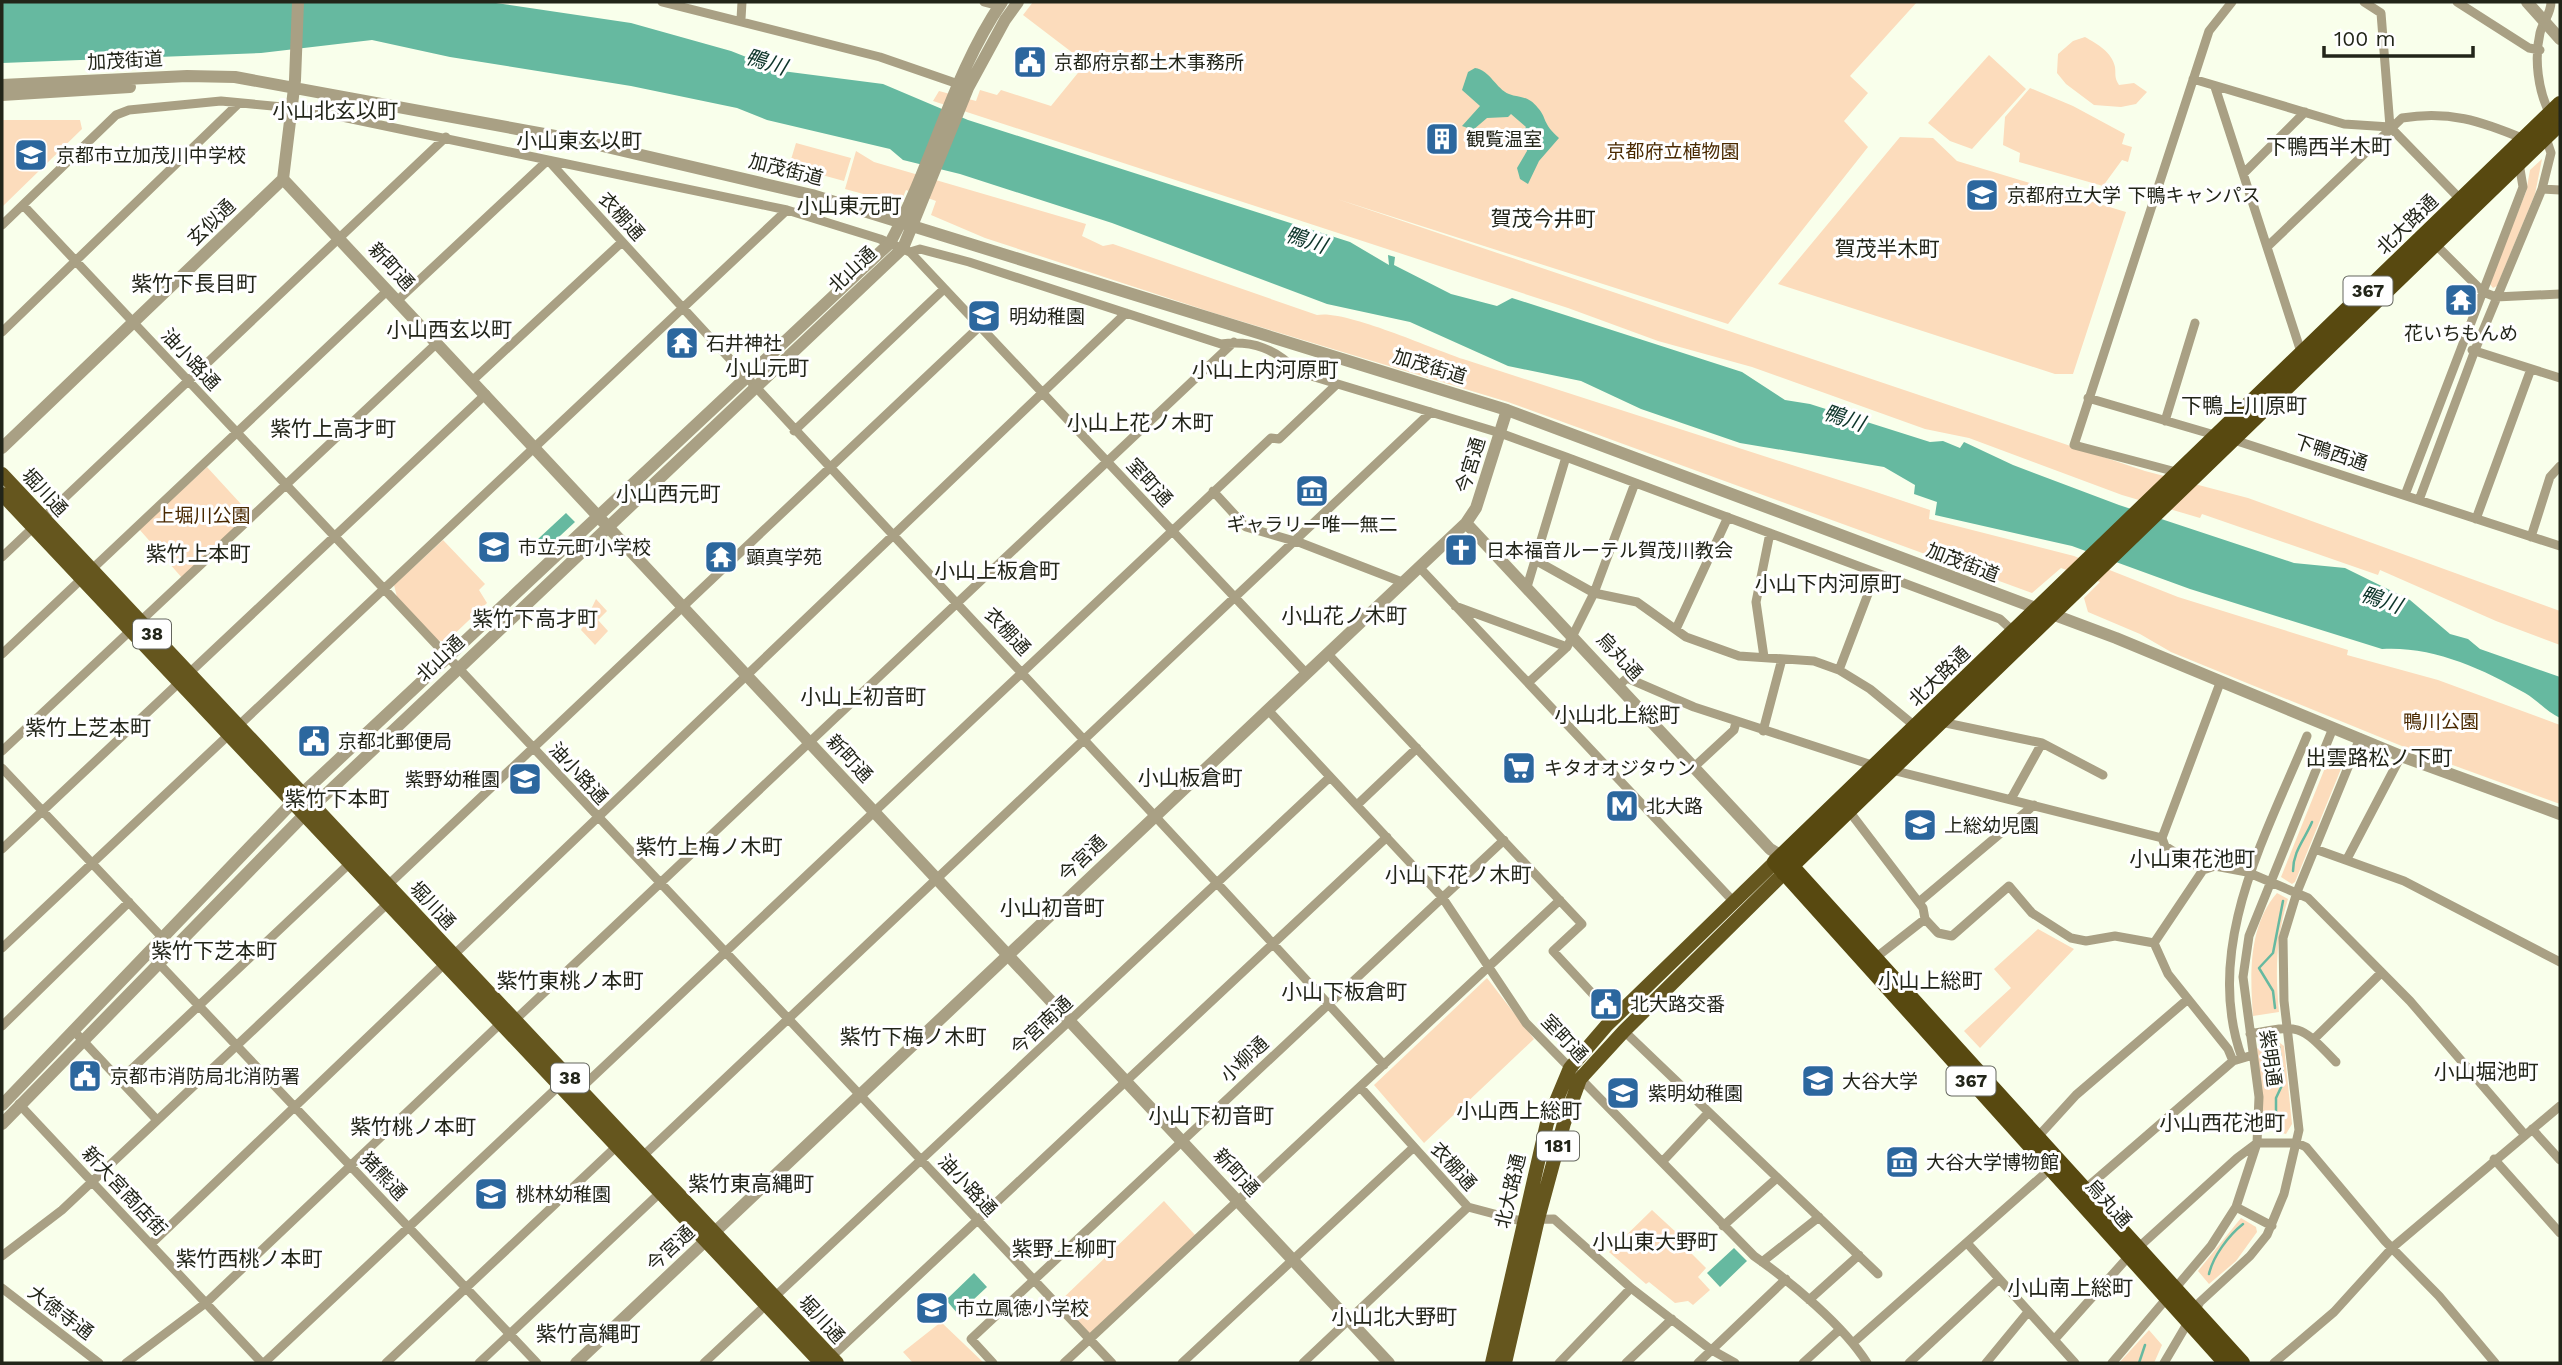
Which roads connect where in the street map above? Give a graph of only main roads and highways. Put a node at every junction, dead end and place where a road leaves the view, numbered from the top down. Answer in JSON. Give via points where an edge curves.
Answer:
{"nodes":[{"id":1,"x":2557,"y":114,"type":"edge"},
{"id":2,"x":2225,"y":438,"type":"junction"},
{"id":3,"x":2,"y":474,"type":"edge"},
{"id":4,"x":2,"y":494,"type":"edge"},
{"id":5,"x":38,"y":522,"type":"junction"},
{"id":6,"x":2045,"y":613,"type":"junction"},
{"id":7,"x":309,"y":811,"type":"junction"},
{"id":8,"x":1781,"y":861,"type":"junction"},
{"id":9,"x":449,"y":959,"type":"junction"},
{"id":10,"x":1575,"y":1073,"type":"junction"},
{"id":11,"x":564,"y":1081,"type":"junction"},
{"id":12,"x":621,"y":1142,"type":"junction"},
{"id":13,"x":2033,"y":1142,"type":"junction"},
{"id":14,"x":665,"y":1189,"type":"junction"},
{"id":15,"x":2080,"y":1193,"type":"junction"},
{"id":16,"x":1532,"y":1219,"type":"junction"},
{"id":17,"x":2192,"y":1317,"type":"junction"},
{"id":18,"x":828,"y":1362,"type":"edge"},
{"id":19,"x":1492,"y":1363,"type":"edge"},
{"id":20,"x":1506,"y":1363,"type":"edge"},
{"id":21,"x":2226,"y":1363,"type":"edge"},
{"id":22,"x":2242,"y":1363,"type":"edge"}],
"edges":[{"from":1,"to":2,"type":"highway","name":"北大路通","number":"367","via":[[2524,139],[2302,355]]},
{"from":1,"to":2,"type":"highway","name":"北大路通","number":"367","via":[[2546,138]]},
{"from":2,"to":6,"type":"highway","name":"北大路通","number":"367"},
{"from":3,"to":5,"type":"main road","name":"堀川通","number":"38"},
{"from":4,"to":5,"type":"main road","name":"堀川通","number":"38"},
{"from":5,"to":7,"type":"main road","name":"堀川通","number":"38"},
{"from":6,"to":8,"type":"highway","name":"北大路通","number":"367","via":[[2015,633]]},
{"from":6,"to":8,"type":"highway","name":"北大路通","number":"367","via":[[1849,811]]},
{"from":7,"to":9,"type":"main road","name":"堀川通","number":"38","via":[[388,886]]},
{"from":7,"to":9,"type":"main road","name":"堀川通","number":"38","via":[[349,864]]},
{"from":8,"to":10,"type":"main road","name":"北大路通","number":"181","via":[[1624,1031]]},
{"from":8,"to":10,"type":"main road","name":"北大路通","number":"181","via":[[1615,1018]]},
{"from":8,"to":13,"type":"highway","name":"烏丸通","number":"367"},
{"from":9,"to":11,"type":"main road","name":"堀川通","number":"38"},
{"from":10,"to":16,"type":"main road","name":"北大路通","number":"181","via":[[1564,1123]]},
{"from":11,"to":12,"type":"main road","name":"堀川通","number":"38"},
{"from":11,"to":12,"type":"main road","name":"堀川通","number":"38","via":[[580,1089]]},
{"from":12,"to":14,"type":"main road","name":"堀川通","number":"38"},
{"from":12,"to":14,"type":"main road","name":"堀川通","number":"38","via":[[643,1156]]},
{"from":13,"to":15,"type":"highway","name":"烏丸通","number":"367"},
{"from":13,"to":15,"type":"highway","name":"烏丸通","number":"367","via":[[2050,1169]]},
{"from":14,"to":18,"type":"main road","name":"堀川通","number":"38"},
{"from":15,"to":17,"type":"highway","name":"烏丸通","number":"367"},
{"from":16,"to":19,"type":"main road","name":"北大路通","number":"181"},
{"from":16,"to":20,"type":"main road","name":"北大路通","number":"181"},
{"from":17,"to":21,"type":"highway","name":"烏丸通","number":"367"},
{"from":17,"to":22,"type":"highway","name":"烏丸通","number":"367"}]}
